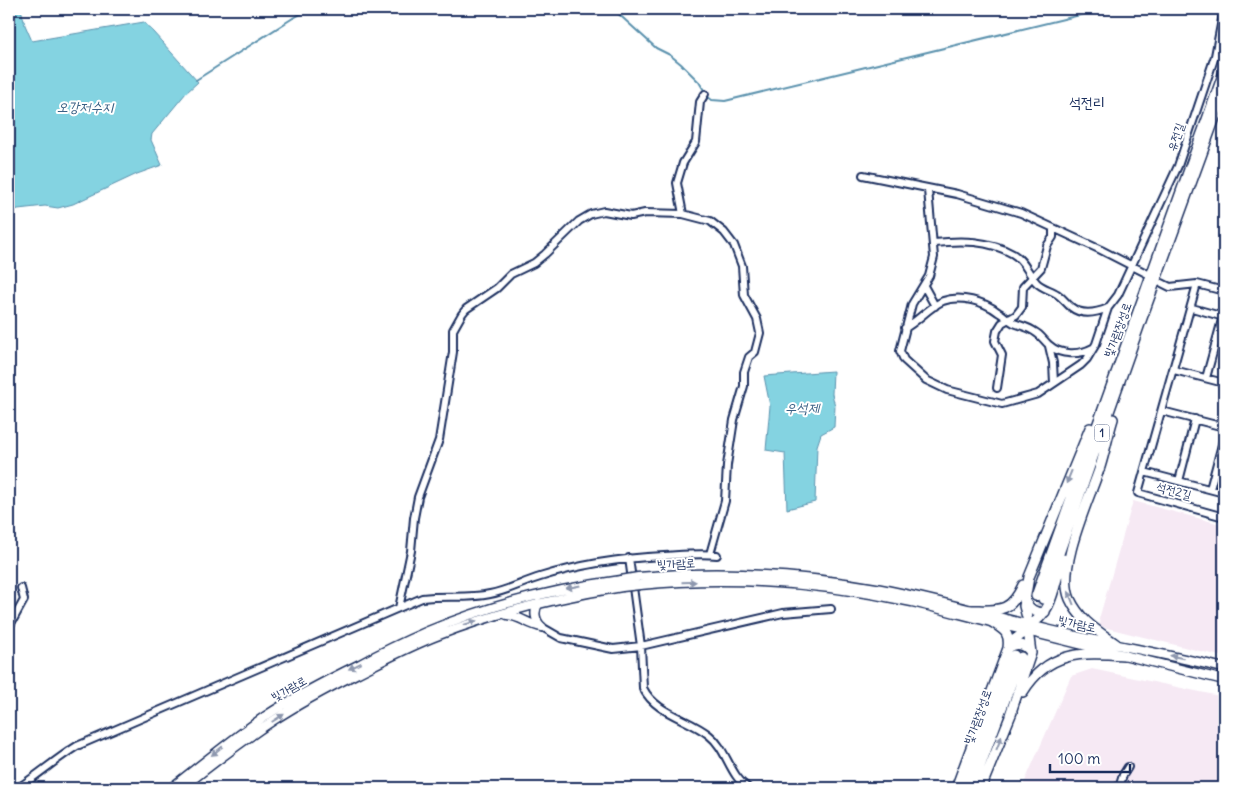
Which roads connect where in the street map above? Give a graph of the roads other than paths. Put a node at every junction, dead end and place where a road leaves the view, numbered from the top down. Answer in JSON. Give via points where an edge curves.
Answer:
{"nodes":[{"id":1,"x":1224,"y":9,"type":"edge"},
{"id":2,"x":1224,"y":72,"type":"edge"},
{"id":3,"x":1224,"y":93,"type":"edge"},
{"id":4,"x":705,"y":94,"type":"dead end"},
{"id":5,"x":863,"y":175,"type":"dead end"},
{"id":6,"x":928,"y":190,"type":"junction"},
{"id":7,"x":1181,"y":213,"type":"junction"},
{"id":8,"x":683,"y":214,"type":"junction"},
{"id":9,"x":1053,"y":228,"type":"junction"},
{"id":10,"x":934,"y":243,"type":"junction"},
{"id":11,"x":1132,"y":266,"type":"junction"},
{"id":12,"x":1146,"y":273,"type":"dead end"},
{"id":13,"x":1033,"y":277,"type":"junction"},
{"id":14,"x":1162,"y":283,"type":"dead end"},
{"id":15,"x":1197,"y":284,"type":"junction"},
{"id":16,"x":924,"y":286,"type":"junction"},
{"id":17,"x":1224,"y":291,"type":"edge"},
{"id":18,"x":935,"y":306,"type":"junction"},
{"id":19,"x":1108,"y":308,"type":"junction"},
{"id":20,"x":1192,"y":308,"type":"junction"},
{"id":21,"x":1224,"y":317,"type":"edge"},
{"id":22,"x":1007,"y":319,"type":"junction"},
{"id":23,"x":1134,"y":319,"type":"junction"},
{"id":24,"x":905,"y":328,"type":"junction"},
{"id":25,"x":1049,"y":346,"type":"junction"},
{"id":26,"x":1093,"y":348,"type":"junction"},
{"id":27,"x":1174,"y":370,"type":"junction"},
{"id":28,"x":1206,"y":378,"type":"junction"},
{"id":29,"x":1054,"y":383,"type":"junction"},
{"id":30,"x":1224,"y":384,"type":"edge"},
{"id":31,"x":997,"y":388,"type":"dead end"},
{"id":32,"x":1162,"y":411,"type":"junction"},
{"id":33,"x":1195,"y":419,"type":"junction"},
{"id":34,"x":1224,"y":427,"type":"edge"},
{"id":35,"x":1224,"y":437,"type":"edge"},
{"id":36,"x":1144,"y":472,"type":"junction"},
{"id":37,"x":1179,"y":481,"type":"junction"},
{"id":38,"x":1210,"y":489,"type":"junction"},
{"id":39,"x":1224,"y":493,"type":"edge"},
{"id":40,"x":1224,"y":517,"type":"edge"},
{"id":41,"x":1076,"y":533,"type":"junction"},
{"id":42,"x":629,"y":558,"type":"junction"},
{"id":43,"x":1030,"y":577,"type":"junction"},
{"id":44,"x":639,"y":581,"type":"junction"},
{"id":45,"x":622,"y":584,"type":"junction"},
{"id":46,"x":22,"y":588,"type":"dead end"},
{"id":47,"x":1024,"y":600,"type":"junction"},
{"id":48,"x":539,"y":603,"type":"junction"},
{"id":49,"x":399,"y":608,"type":"junction"},
{"id":50,"x":832,"y":609,"type":"dead end"},
{"id":51,"x":970,"y":610,"type":"junction"},
{"id":52,"x":1045,"y":612,"type":"junction"},
{"id":53,"x":502,"y":614,"type":"junction"},
{"id":54,"x":992,"y":622,"type":"junction"},
{"id":55,"x":9,"y":626,"type":"edge"},
{"id":56,"x":1028,"y":627,"type":"junction"},
{"id":57,"x":542,"y":628,"type":"junction"},
{"id":58,"x":1116,"y":644,"type":"junction"},
{"id":59,"x":641,"y":646,"type":"junction"},
{"id":60,"x":1014,"y":653,"type":"junction"},
{"id":61,"x":1031,"y":653,"type":"junction"},
{"id":62,"x":1124,"y":654,"type":"junction"},
{"id":63,"x":1224,"y":668,"type":"edge"},
{"id":64,"x":1224,"y":680,"type":"edge"},
{"id":65,"x":1010,"y":715,"type":"junction"},
{"id":66,"x":1128,"y":767,"type":"dead end"},
{"id":67,"x":18,"y":788,"type":"edge"},
{"id":68,"x":171,"y":788,"type":"edge"},
{"id":69,"x":182,"y":788,"type":"edge"},
{"id":70,"x":748,"y":788,"type":"edge"},
{"id":71,"x":956,"y":788,"type":"edge"},
{"id":72,"x":965,"y":788,"type":"edge"},
{"id":73,"x":972,"y":788,"type":"edge"},
{"id":74,"x":981,"y":788,"type":"edge"},
{"id":75,"x":1119,"y":788,"type":"edge"}],
"edges":[{"from":1,"to":11,"type":"street","name":"유전길","via":[[1216,52],[1178,166]]},
{"from":2,"to":23,"type":"highway","name":"빛가람장성로","number":"1"},
{"from":3,"to":7,"type":"highway","name":"빛가람장성로","number":"1"},
{"from":4,"to":8,"type":"street","via":[[700,102],[696,142],[683,163],[677,184]]},
{"from":5,"to":6,"type":"street"},
{"from":6,"to":9,"type":"street","via":[[989,202]]},
{"from":6,"to":10,"type":"street","name":"유전길"},
{"from":7,"to":23,"type":"highway","name":"빛가람장성로","number":"1","via":[[1039,598]]},
{"from":7,"to":41,"type":"highway","via":[[1178,234],[1118,402]]},
{"from":8,"to":42,"type":"street","via":[[710,221],[734,245],[742,266],[744,295],[757,319],[760,333],[755,352],[748,357],[744,372],[744,386],[734,420],[727,465],[726,501],[713,554]]},
{"from":8,"to":49,"type":"street","via":[[631,216],[604,211],[591,214],[539,258],[510,274],[462,314],[454,330],[439,440],[415,511],[411,551]]},
{"from":9,"to":11,"type":"street"},
{"from":9,"to":13,"type":"street","via":[[1043,264]]},
{"from":10,"to":13,"type":"street","via":[[964,241],[991,246],[1018,258]]},
{"from":10,"to":16,"type":"street","name":"유전길","via":[[933,263]]},
{"from":11,"to":12,"type":"street"},
{"from":11,"to":19,"type":"street","name":"유전길"},
{"from":13,"to":19,"type":"street","via":[[1039,285],[1059,295],[1077,311],[1091,313]]},
{"from":13,"to":22,"type":"street","via":[[1023,287],[1019,311]]},
{"from":14,"to":15,"type":"street","via":[[1170,287]]},
{"from":15,"to":17,"type":"street"},
{"from":15,"to":20,"type":"street","name":"석전2길"},
{"from":16,"to":18,"type":"street"},
{"from":16,"to":24,"type":"street","name":"유전길","via":[[912,304]]},
{"from":18,"to":22,"type":"street","via":[[949,300],[966,299],[997,310]]},
{"from":18,"to":24,"type":"street"},
{"from":19,"to":26,"type":"street","name":"유전길"},
{"from":20,"to":21,"type":"street"},
{"from":20,"to":27,"type":"street","name":"석전2길"},
{"from":21,"to":28,"type":"street"},
{"from":22,"to":25,"type":"street","via":[[1037,332]]},
{"from":22,"to":31,"type":"street","via":[[1000,326],[996,338],[1002,355]]},
{"from":23,"to":43,"type":"highway","one_way":true},
{"from":24,"to":29,"type":"street","name":"유전길","via":[[900,351],[904,360],[926,380],[947,390],[1002,404],[1038,394]]},
{"from":25,"to":26,"type":"street","via":[[1072,353]]},
{"from":25,"to":29,"type":"street"},
{"from":26,"to":29,"type":"street","name":"유전길","via":[[1081,365]]},
{"from":27,"to":28,"type":"street"},
{"from":27,"to":32,"type":"street","name":"석전2길"},
{"from":28,"to":30,"type":"street"},
{"from":32,"to":33,"type":"street"},
{"from":32,"to":36,"type":"street","name":"석전2길"},
{"from":33,"to":34,"type":"street"},
{"from":33,"to":37,"type":"street","name":"석전2길"},
{"from":35,"to":38,"type":"street","name":"석전2길"},
{"from":36,"to":37,"type":"street","name":"석전2길"},
{"from":36,"to":40,"type":"street","name":"석전2길","via":[[1138,493]]},
{"from":37,"to":38,"type":"street","name":"석전2길"},
{"from":38,"to":39,"type":"street","name":"석전2길"},
{"from":41,"to":52,"type":"highway","via":[[1062,561]]},
{"from":58,"to":41,"type":"highway","one_way":true,"via":[[1082,618],[1069,597],[1066,574]]},
{"from":42,"to":49,"type":"street","via":[[585,564],[492,594],[422,598]]},
{"from":42,"to":59,"type":"street"},
{"from":43,"to":47,"type":"highway"},
{"from":43,"to":51,"type":"highway","via":[[1018,597],[1000,610]]},
{"from":44,"to":45,"type":"main road","name":"빛가람로","bridge":true},
{"from":44,"to":51,"type":"main road","name":"빛가람로","via":[[694,573],[797,577],[877,588]]},
{"from":44,"to":54,"type":"main road","name":"빛가람로","one_way":true,"via":[[787,583],[889,598]]},
{"from":45,"to":48,"type":"main road","name":"빛가람로"},
{"from":45,"to":68,"type":"main road","name":"빛가람로","one_way":true,"via":[[546,592],[428,631],[329,679],[265,716]]},
{"from":46,"to":55,"type":"street","via":[[24,600]]},
{"from":47,"to":52,"type":"highway","via":[[1033,611]]},
{"from":47,"to":56,"type":"highway"},
{"from":48,"to":53,"type":"main road","name":"빛가람로"},
{"from":48,"to":57,"type":"main road","via":[[536,614]]},
{"from":49,"to":67,"type":"street","via":[[77,746]]},
{"from":50,"to":59,"type":"street","via":[[783,613]]},
{"from":51,"to":56,"type":"main road","name":"빛가람로"},
{"from":52,"to":56,"type":"highway"},
{"from":53,"to":57,"type":"main road"},
{"from":69,"to":53,"type":"main road","name":"빛가람로","one_way":true,"via":[[275,719],[318,694],[429,639]]},
{"from":54,"to":56,"type":"main road","name":"빛가람로"},
{"from":54,"to":60,"type":"highway","via":[[1005,631]]},
{"from":56,"to":58,"type":"main road","name":"빛가람로"},
{"from":56,"to":60,"type":"highway","via":[[1014,640]]},
{"from":56,"to":61,"type":"highway"},
{"from":56,"to":62,"type":"main road","name":"빛가람로"},
{"from":57,"to":59,"type":"street","via":[[561,638],[592,646],[613,649]]},
{"from":63,"to":58,"type":"main road","name":"빛가람로","one_way":true},
{"from":59,"to":70,"type":"street","via":[[645,692],[665,711],[712,738]]},
{"from":60,"to":61,"type":"highway","via":[[1012,645],[1020,645]]},
{"from":60,"to":71,"type":"highway"},
{"from":60,"to":72,"type":"highway","name":"빛가람장성로"},
{"from":60,"to":73,"type":"highway","name":"빛가람장성로"},
{"from":61,"to":65,"type":"highway"},
{"from":62,"to":64,"type":"main road","name":"빛가람로"},
{"from":62,"to":65,"type":"highway","via":[[1090,652],[1049,664],[1033,676]]},
{"from":74,"to":65,"type":"highway","one_way":true},
{"from":66,"to":75,"type":"street"}]}
